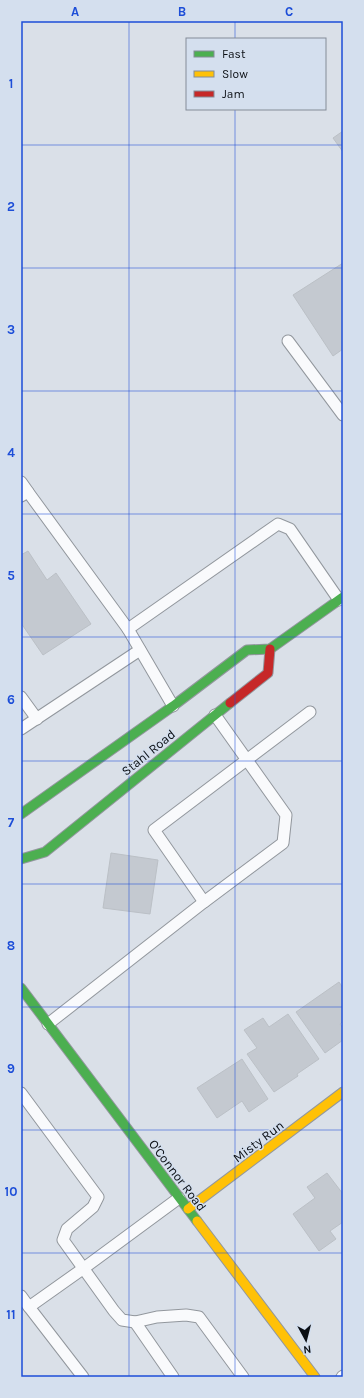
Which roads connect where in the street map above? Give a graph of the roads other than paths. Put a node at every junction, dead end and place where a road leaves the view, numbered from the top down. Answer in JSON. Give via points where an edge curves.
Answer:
{"nodes":[{"id":1,"x":288,"y":341,"type":"dead end"},
{"id":2,"x":343,"y":415,"type":"edge"},
{"id":3,"x":21,"y":482,"type":"edge"},
{"id":4,"x":24,"y":494,"type":"edge"},
{"id":5,"x":341,"y":598,"type":"edge"},
{"id":6,"x":128,"y":629,"type":"junction"},
{"id":7,"x":270,"y":649,"type":"junction"},
{"id":8,"x":140,"y":650,"type":"junction"},
{"id":9,"x":21,"y":697,"type":"edge"},
{"id":10,"x":173,"y":706,"type":"junction"},
{"id":11,"x":310,"y":712,"type":"dead end"},
{"id":12,"x":215,"y":715,"type":"junction"},
{"id":13,"x":37,"y":719,"type":"junction"},
{"id":14,"x":21,"y":729,"type":"edge"},
{"id":15,"x":246,"y":760,"type":"junction"},
{"id":16,"x":21,"y":814,"type":"edge"},
{"id":17,"x":21,"y":859,"type":"edge"},
{"id":18,"x":204,"y":902,"type":"junction"},
{"id":19,"x":21,"y":988,"type":"edge"},
{"id":20,"x":48,"y":1024,"type":"junction"},
{"id":21,"x":343,"y":1092,"type":"edge"},
{"id":22,"x":21,"y":1093,"type":"edge"},
{"id":23,"x":179,"y":1198,"type":"junction"},
{"id":24,"x":188,"y":1209,"type":"junction"},
{"id":25,"x":84,"y":1268,"type":"junction"},
{"id":26,"x":21,"y":1296,"type":"edge"},
{"id":27,"x":28,"y":1307,"type":"junction"},
{"id":28,"x":135,"y":1322,"type":"junction"},
{"id":29,"x":83,"y":1377,"type":"edge"},
{"id":30,"x":173,"y":1377,"type":"edge"},
{"id":31,"x":243,"y":1377,"type":"edge"},
{"id":32,"x":315,"y":1377,"type":"edge"}],
"edges":[{"from":1,"to":2,"type":"lane"},
{"from":3,"to":4,"type":"lane"},
{"from":4,"to":6,"type":"lane"},
{"from":5,"to":6,"type":"lane","via":[[290,529],[278,524]]},
{"from":5,"to":7,"type":"street"},
{"from":6,"to":8,"type":"lane"},
{"from":7,"to":10,"type":"street","name":"Stahl Road","via":[[247,650]]},
{"from":7,"to":12,"type":"street","name":"Stahl Road","via":[[268,673]]},
{"from":8,"to":10,"type":"lane"},
{"from":8,"to":13,"type":"lane"},
{"from":9,"to":13,"type":"lane"},
{"from":10,"to":16,"type":"street","name":"Stahl Road"},
{"from":11,"to":15,"type":"lane"},
{"from":12,"to":15,"type":"lane"},
{"from":12,"to":17,"type":"street","name":"Stahl Road","via":[[45,852]]},
{"from":13,"to":14,"type":"lane"},
{"from":15,"to":18,"type":"lane","via":[[286,815],[283,843]]},
{"from":15,"to":18,"type":"lane","via":[[154,830]]},
{"from":18,"to":20,"type":"lane"},
{"from":19,"to":20,"type":"street","name":"O'Connor Road"},
{"from":20,"to":23,"type":"street","name":"O'Connor Road"},
{"from":21,"to":24,"type":"street","name":"Misty Run"},
{"from":22,"to":25,"type":"lane","via":[[98,1197],[93,1207],[67,1229],[63,1240]]},
{"from":23,"to":24,"type":"street","name":"O'Connor Road"},
{"from":23,"to":25,"type":"lane"},
{"from":24,"to":32,"type":"street","name":"O'Connor Road"},
{"from":25,"to":27,"type":"lane"},
{"from":25,"to":28,"type":"lane","via":[[122,1320]]},
{"from":26,"to":27,"type":"lane"},
{"from":27,"to":29,"type":"lane"},
{"from":28,"to":30,"type":"lane"},
{"from":28,"to":31,"type":"lane","via":[[158,1317],[199,1317]]}]}
